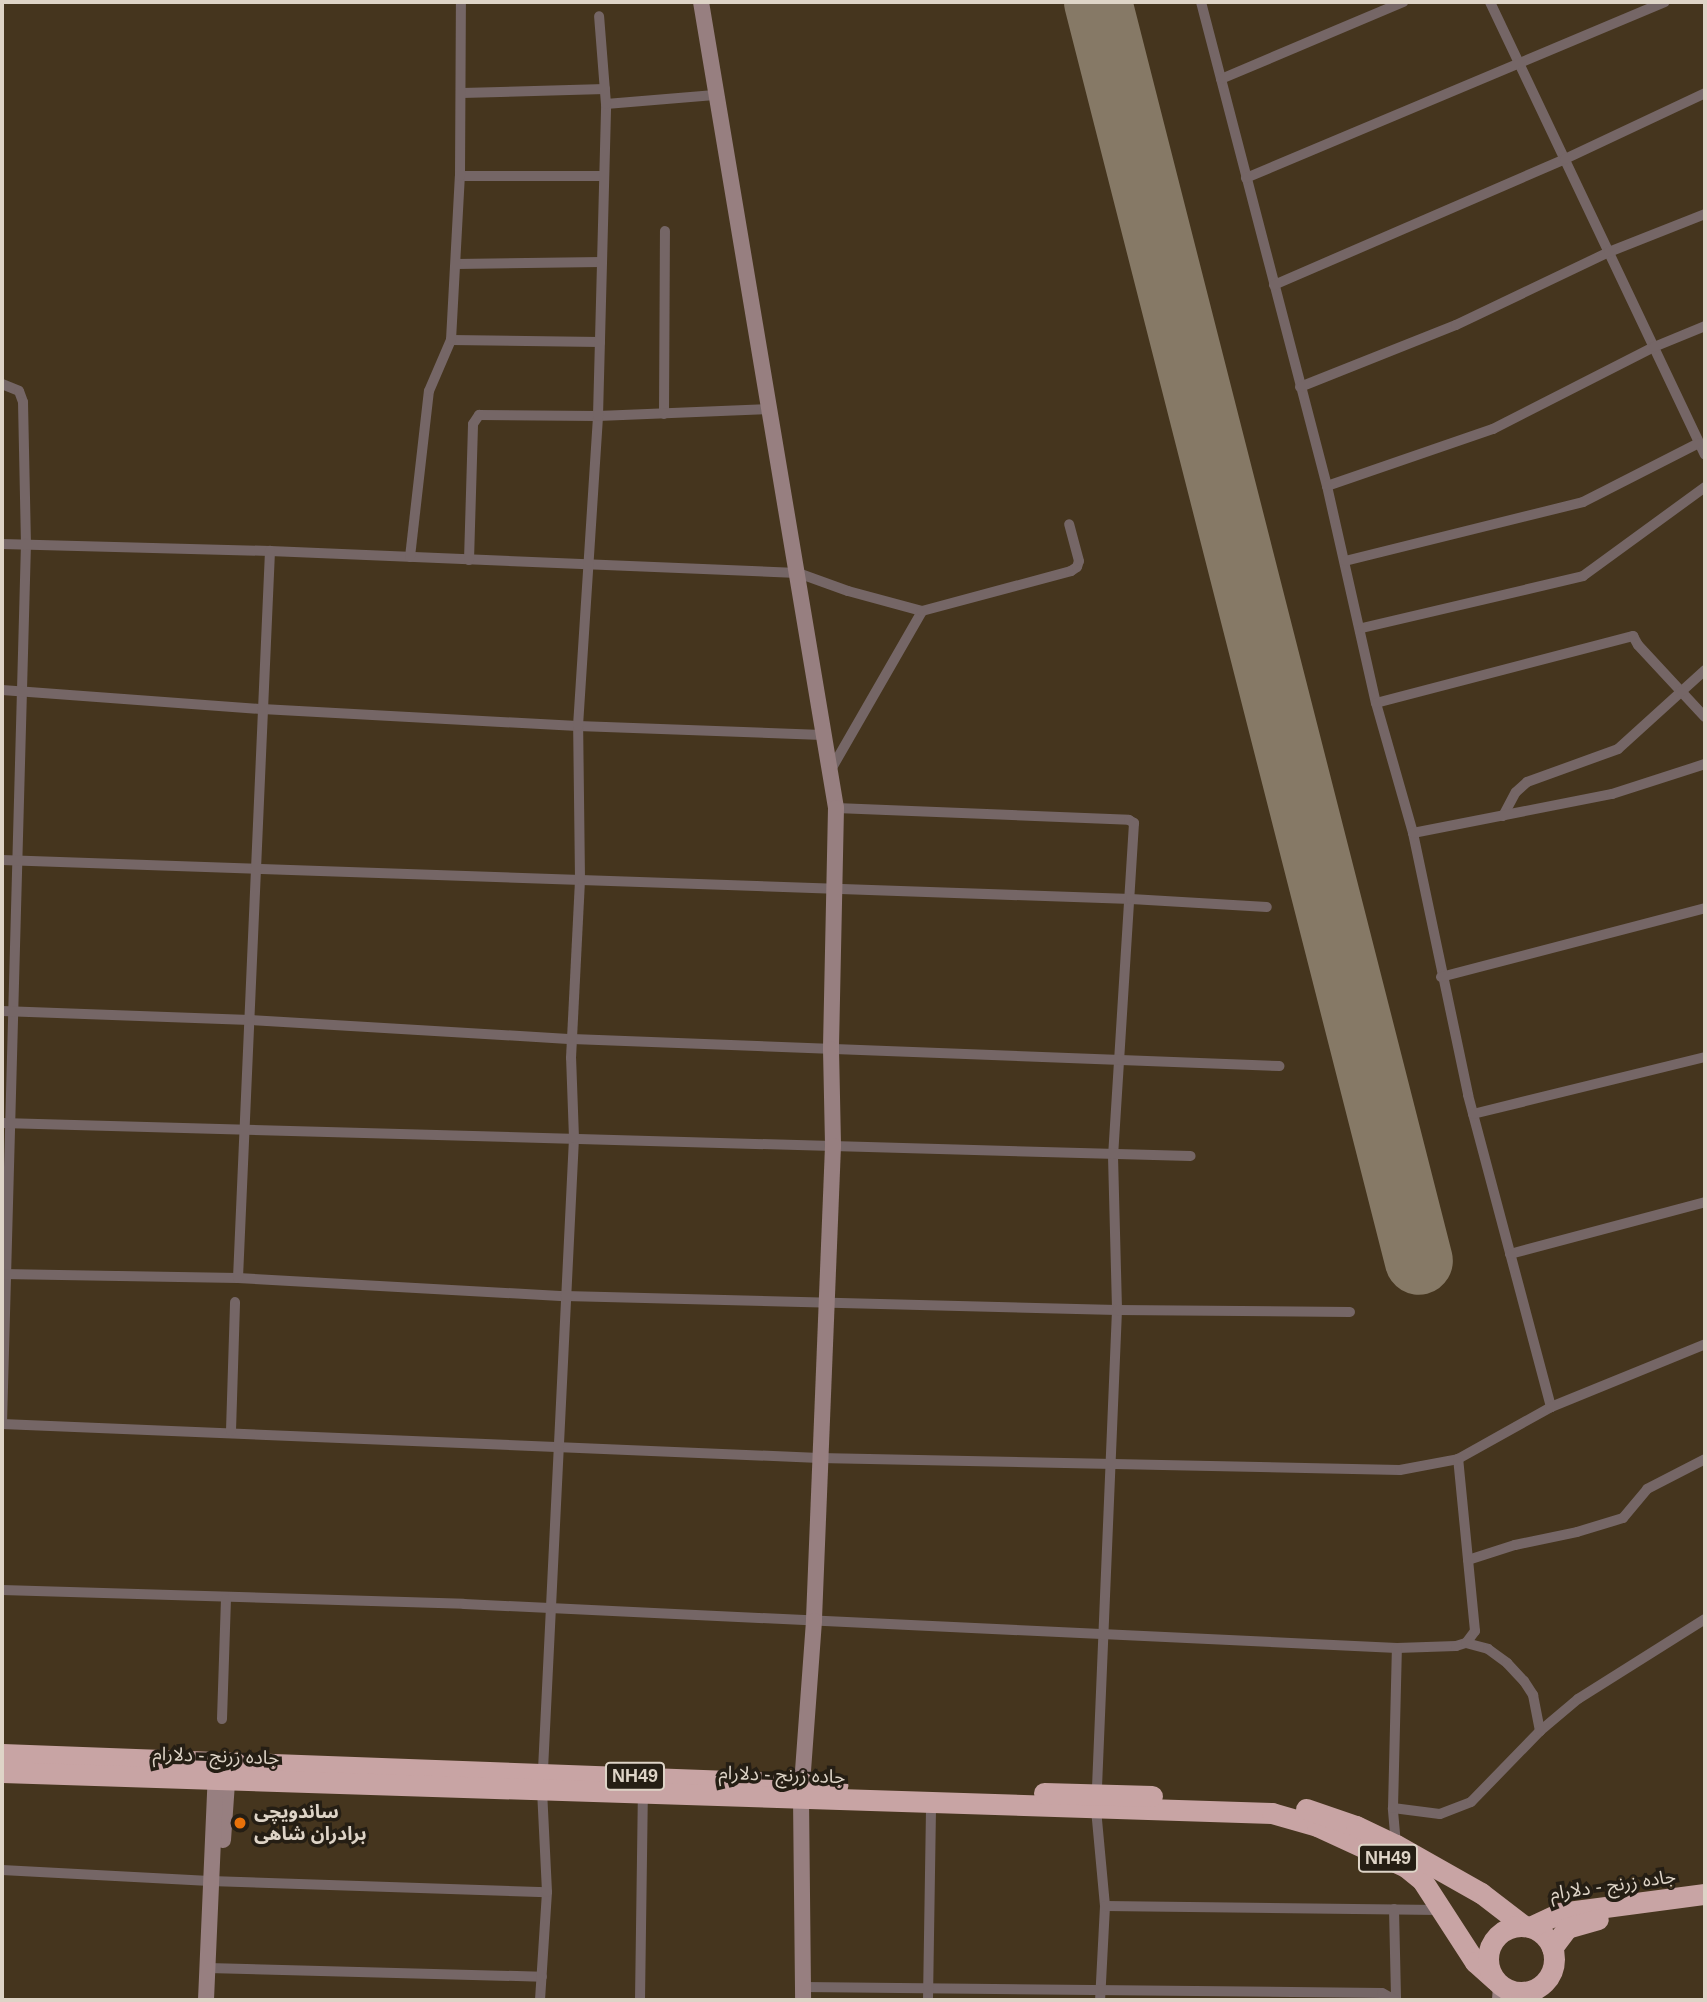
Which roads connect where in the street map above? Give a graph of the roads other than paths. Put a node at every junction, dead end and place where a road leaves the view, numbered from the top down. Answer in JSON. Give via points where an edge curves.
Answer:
{"nodes":[{"id":1,"x":461,"y":2,"type":"edge"},
{"id":2,"x":701,"y":2,"type":"edge"},
{"id":3,"x":1201,"y":2,"type":"edge"},
{"id":4,"x":1403,"y":2,"type":"edge"},
{"id":5,"x":1490,"y":2,"type":"edge"},
{"id":6,"x":1664,"y":2,"type":"edge"},
{"id":7,"x":599,"y":16,"type":"dead end"},
{"id":8,"x":1519,"y":64,"type":"junction"},
{"id":9,"x":1221,"y":79,"type":"junction"},
{"id":10,"x":605,"y":89,"type":"junction"},
{"id":11,"x":462,"y":93,"type":"junction"},
{"id":12,"x":1705,"y":93,"type":"edge"},
{"id":13,"x":715,"y":95,"type":"junction"},
{"id":14,"x":606,"y":104,"type":"junction"},
{"id":15,"x":1565,"y":159,"type":"junction"},
{"id":16,"x":460,"y":176,"type":"junction"},
{"id":17,"x":604,"y":176,"type":"junction"},
{"id":18,"x":1246,"y":178,"type":"junction"},
{"id":19,"x":1705,"y":214,"type":"edge"},
{"id":20,"x":665,"y":231,"type":"dead end"},
{"id":21,"x":1609,"y":252,"type":"junction"},
{"id":22,"x":602,"y":262,"type":"junction"},
{"id":23,"x":456,"y":264,"type":"junction"},
{"id":24,"x":1274,"y":285,"type":"junction"},
{"id":25,"x":1705,"y":326,"type":"edge"},
{"id":26,"x":451,"y":340,"type":"junction"},
{"id":27,"x":600,"y":342,"type":"junction"},
{"id":28,"x":1654,"y":346,"type":"junction"},
{"id":29,"x":2,"y":384,"type":"edge"},
{"id":30,"x":1300,"y":387,"type":"junction"},
{"id":31,"x":769,"y":409,"type":"junction"},
{"id":32,"x":664,"y":414,"type":"junction"},
{"id":33,"x":598,"y":416,"type":"junction"},
{"id":34,"x":1699,"y":443,"type":"junction"},
{"id":35,"x":1705,"y":455,"type":"edge"},
{"id":36,"x":1328,"y":486,"type":"junction"},
{"id":37,"x":1705,"y":487,"type":"edge"},
{"id":38,"x":1069,"y":524,"type":"dead end"},
{"id":39,"x":26,"y":543,"type":"junction"},
{"id":40,"x":2,"y":544,"type":"edge"},
{"id":41,"x":270,"y":551,"type":"junction"},
{"id":42,"x":410,"y":557,"type":"junction"},
{"id":43,"x":468,"y":559,"type":"junction"},
{"id":44,"x":1345,"y":561,"type":"junction"},
{"id":45,"x":589,"y":566,"type":"junction"},
{"id":46,"x":798,"y":573,"type":"junction"},
{"id":47,"x":922,"y":611,"type":"junction"},
{"id":48,"x":1362,"y":628,"type":"junction"},
{"id":49,"x":1705,"y":670,"type":"edge"},
{"id":50,"x":2,"y":690,"type":"edge"},
{"id":51,"x":20,"y":690,"type":"junction"},
{"id":52,"x":1680,"y":693,"type":"junction"},
{"id":53,"x":1377,"y":703,"type":"junction"},
{"id":54,"x":262,"y":709,"type":"junction"},
{"id":55,"x":1705,"y":717,"type":"edge"},
{"id":56,"x":578,"y":726,"type":"junction"},
{"id":57,"x":823,"y":735,"type":"junction"},
{"id":58,"x":1705,"y":764,"type":"edge"},
{"id":59,"x":829,"y":773,"type":"junction"},
{"id":60,"x":836,"y":808,"type":"junction"},
{"id":61,"x":1503,"y":816,"type":"junction"},
{"id":62,"x":1413,"y":833,"type":"junction"},
{"id":63,"x":2,"y":860,"type":"edge"},
{"id":64,"x":18,"y":860,"type":"junction"},
{"id":65,"x":257,"y":867,"type":"junction"},
{"id":66,"x":580,"y":879,"type":"junction"},
{"id":67,"x":836,"y":888,"type":"junction"},
{"id":68,"x":1131,"y":899,"type":"junction"},
{"id":69,"x":1267,"y":907,"type":"dead end"},
{"id":70,"x":1705,"y":908,"type":"edge"},
{"id":71,"x":1441,"y":977,"type":"junction"},
{"id":72,"x":8,"y":1012,"type":"edge"},
{"id":73,"x":250,"y":1020,"type":"junction"},
{"id":74,"x":572,"y":1039,"type":"junction"},
{"id":75,"x":831,"y":1049,"type":"junction"},
{"id":76,"x":1705,"y":1057,"type":"edge"},
{"id":77,"x":1121,"y":1060,"type":"junction"},
{"id":78,"x":1279,"y":1066,"type":"dead end"},
{"id":79,"x":1473,"y":1114,"type":"junction"},
{"id":80,"x":6,"y":1123,"type":"edge"},
{"id":81,"x":246,"y":1128,"type":"junction"},
{"id":82,"x":574,"y":1138,"type":"junction"},
{"id":83,"x":834,"y":1146,"type":"junction"},
{"id":84,"x":1113,"y":1156,"type":"junction"},
{"id":85,"x":1191,"y":1156,"type":"dead end"},
{"id":86,"x":1705,"y":1202,"type":"edge"},
{"id":87,"x":1510,"y":1254,"type":"junction"},
{"id":88,"x":3,"y":1273,"type":"edge"},
{"id":89,"x":238,"y":1278,"type":"junction"},
{"id":90,"x":565,"y":1296,"type":"junction"},
{"id":91,"x":235,"y":1302,"type":"dead end"},
{"id":92,"x":825,"y":1302,"type":"junction"},
{"id":93,"x":1117,"y":1310,"type":"junction"},
{"id":94,"x":1350,"y":1312,"type":"dead end"},
{"id":95,"x":1705,"y":1345,"type":"edge"},
{"id":96,"x":1551,"y":1408,"type":"junction"},
{"id":97,"x":2,"y":1424,"type":"edge"},
{"id":98,"x":231,"y":1431,"type":"junction"},
{"id":99,"x":561,"y":1448,"type":"junction"},
{"id":100,"x":819,"y":1458,"type":"junction"},
{"id":101,"x":1458,"y":1459,"type":"junction"},
{"id":102,"x":1705,"y":1459,"type":"edge"},
{"id":103,"x":1108,"y":1463,"type":"junction"},
{"id":104,"x":1468,"y":1560,"type":"junction"},
{"id":105,"x":2,"y":1590,"type":"edge"},
{"id":106,"x":226,"y":1599,"type":"junction"},
{"id":107,"x":550,"y":1608,"type":"junction"},
{"id":108,"x":1705,"y":1619,"type":"edge"},
{"id":109,"x":814,"y":1621,"type":"junction"},
{"id":110,"x":1102,"y":1632,"type":"junction"},
{"id":111,"x":1466,"y":1643,"type":"junction"},
{"id":112,"x":1397,"y":1648,"type":"junction"},
{"id":113,"x":222,"y":1719,"type":"dead end"},
{"id":114,"x":1540,"y":1731,"type":"junction"},
{"id":115,"x":2,"y":1754,"type":"edge"},
{"id":116,"x":222,"y":1770,"type":"junction"},
{"id":117,"x":2,"y":1772,"type":"edge"},
{"id":118,"x":543,"y":1781,"type":"junction"},
{"id":119,"x":801,"y":1790,"type":"junction"},
{"id":120,"x":643,"y":1793,"type":"junction"},
{"id":121,"x":1096,"y":1801,"type":"junction"},
{"id":122,"x":931,"y":1802,"type":"junction"},
{"id":123,"x":1393,"y":1808,"type":"junction"},
{"id":124,"x":1396,"y":1845,"type":"junction"},
{"id":125,"x":2,"y":1870,"type":"edge"},
{"id":126,"x":214,"y":1881,"type":"junction"},
{"id":127,"x":547,"y":1892,"type":"junction"},
{"id":128,"x":1705,"y":1894,"type":"edge"},
{"id":129,"x":1105,"y":1906,"type":"junction"},
{"id":130,"x":1705,"y":1906,"type":"edge"},
{"id":131,"x":1394,"y":1909,"type":"junction"},
{"id":132,"x":1439,"y":1910,"type":"junction"},
{"id":133,"x":1527,"y":1927,"type":"junction"},
{"id":134,"x":1552,"y":1948,"type":"junction"},
{"id":135,"x":213,"y":1968,"type":"junction"},
{"id":136,"x":541,"y":1977,"type":"junction"},
{"id":137,"x":929,"y":1987,"type":"junction"},
{"id":138,"x":1498,"y":1989,"type":"edge"},
{"id":139,"x":803,"y":1994,"type":"edge"},
{"id":140,"x":1532,"y":1995,"type":"edge"},
{"id":141,"x":1100,"y":1996,"type":"edge"},
{"id":142,"x":206,"y":2000,"type":"edge"},
{"id":143,"x":217,"y":2000,"type":"edge"},
{"id":144,"x":540,"y":2000,"type":"edge"},
{"id":145,"x":640,"y":2000,"type":"edge"},
{"id":146,"x":928,"y":2000,"type":"edge"},
{"id":147,"x":1396,"y":2000,"type":"edge"}],
"edges":[{"from":1,"to":11,"type":"street"},
{"from":2,"to":13,"type":"street"},
{"from":3,"to":9,"type":"street"},
{"from":4,"to":9,"type":"street"},
{"from":5,"to":8,"type":"street"},
{"from":6,"to":8,"type":"street"},
{"from":7,"to":10,"type":"street"},
{"from":8,"to":15,"type":"street"},
{"from":8,"to":18,"type":"street"},
{"from":9,"to":18,"type":"street"},
{"from":10,"to":11,"type":"street"},
{"from":10,"to":14,"type":"street"},
{"from":11,"to":16,"type":"street"},
{"from":12,"to":15,"type":"street"},
{"from":13,"to":14,"type":"street"},
{"from":13,"to":31,"type":"street"},
{"from":14,"to":17,"type":"street"},
{"from":15,"to":21,"type":"street"},
{"from":15,"to":24,"type":"street"},
{"from":16,"to":17,"type":"street"},
{"from":16,"to":23,"type":"street"},
{"from":17,"to":22,"type":"street"},
{"from":18,"to":24,"type":"street"},
{"from":19,"to":21,"type":"street"},
{"from":20,"to":32,"type":"street"},
{"from":21,"to":28,"type":"street"},
{"from":21,"to":30,"type":"street","via":[[1457,326]]},
{"from":22,"to":23,"type":"street"},
{"from":22,"to":27,"type":"street"},
{"from":23,"to":26,"type":"street"},
{"from":24,"to":30,"type":"street"},
{"from":25,"to":28,"type":"street"},
{"from":26,"to":27,"type":"street"},
{"from":26,"to":42,"type":"street","via":[[429,391]]},
{"from":27,"to":33,"type":"street"},
{"from":28,"to":34,"type":"street"},
{"from":28,"to":36,"type":"street","via":[[1493,429]]},
{"from":29,"to":39,"type":"street","via":[[19,391],[23,402]]},
{"from":30,"to":36,"type":"street"},
{"from":31,"to":32,"type":"street"},
{"from":31,"to":46,"type":"street"},
{"from":32,"to":33,"type":"street"},
{"from":33,"to":43,"type":"street","via":[[474,418]]},
{"from":33,"to":45,"type":"street"},
{"from":34,"to":35,"type":"street"},
{"from":34,"to":44,"type":"street","via":[[1583,502]]},
{"from":36,"to":44,"type":"street"},
{"from":37,"to":48,"type":"street","via":[[1583,576]]},
{"from":38,"to":47,"type":"street","via":[[1079,561],[1071,571]]},
{"from":39,"to":40,"type":"street"},
{"from":39,"to":41,"type":"street"},
{"from":39,"to":51,"type":"street"},
{"from":41,"to":42,"type":"street"},
{"from":41,"to":54,"type":"street"},
{"from":42,"to":43,"type":"street"},
{"from":43,"to":45,"type":"street"},
{"from":44,"to":48,"type":"street"},
{"from":45,"to":46,"type":"street"},
{"from":45,"to":56,"type":"street"},
{"from":46,"to":47,"type":"street"},
{"from":46,"to":57,"type":"street"},
{"from":47,"to":59,"type":"street"},
{"from":48,"to":53,"type":"street"},
{"from":49,"to":52,"type":"street"},
{"from":50,"to":51,"type":"street"},
{"from":51,"to":54,"type":"street"},
{"from":51,"to":64,"type":"street"},
{"from":52,"to":53,"type":"street","via":[[1633,636]]},
{"from":52,"to":55,"type":"street"},
{"from":52,"to":61,"type":"street","via":[[1618,749],[1527,782]]},
{"from":53,"to":62,"type":"street"},
{"from":54,"to":56,"type":"street"},
{"from":54,"to":65,"type":"street"},
{"from":56,"to":57,"type":"street"},
{"from":56,"to":66,"type":"street"},
{"from":57,"to":59,"type":"street"},
{"from":58,"to":61,"type":"street","via":[[1612,794]]},
{"from":59,"to":60,"type":"street"},
{"from":60,"to":67,"type":"street"},
{"from":60,"to":68,"type":"street","via":[[1133,821]]},
{"from":61,"to":62,"type":"street"},
{"from":62,"to":71,"type":"street"},
{"from":63,"to":64,"type":"street"},
{"from":64,"to":65,"type":"street"},
{"from":64,"to":72,"type":"street"},
{"from":65,"to":66,"type":"street"},
{"from":65,"to":73,"type":"street"},
{"from":66,"to":67,"type":"street"},
{"from":66,"to":74,"type":"street"},
{"from":67,"to":68,"type":"street"},
{"from":67,"to":75,"type":"street"},
{"from":68,"to":69,"type":"street"},
{"from":68,"to":77,"type":"street"},
{"from":70,"to":71,"type":"street"},
{"from":71,"to":79,"type":"street"},
{"from":72,"to":73,"type":"street"},
{"from":72,"to":80,"type":"street"},
{"from":73,"to":74,"type":"street"},
{"from":73,"to":81,"type":"street"},
{"from":74,"to":75,"type":"street"},
{"from":74,"to":82,"type":"street"},
{"from":75,"to":77,"type":"street"},
{"from":75,"to":83,"type":"street"},
{"from":76,"to":79,"type":"street"},
{"from":77,"to":78,"type":"street"},
{"from":77,"to":84,"type":"street"},
{"from":79,"to":87,"type":"street"},
{"from":80,"to":81,"type":"street"},
{"from":80,"to":88,"type":"street"},
{"from":81,"to":82,"type":"street"},
{"from":81,"to":89,"type":"street"},
{"from":82,"to":83,"type":"street"},
{"from":82,"to":90,"type":"street"},
{"from":83,"to":84,"type":"street"},
{"from":83,"to":92,"type":"street"},
{"from":84,"to":85,"type":"street"},
{"from":84,"to":93,"type":"street"},
{"from":86,"to":87,"type":"street"},
{"from":87,"to":96,"type":"street"},
{"from":88,"to":89,"type":"street"},
{"from":88,"to":97,"type":"street"},
{"from":89,"to":90,"type":"street"},
{"from":90,"to":92,"type":"street"},
{"from":90,"to":99,"type":"street"},
{"from":91,"to":98,"type":"street"},
{"from":92,"to":93,"type":"street"},
{"from":92,"to":100,"type":"street"},
{"from":93,"to":94,"type":"street"},
{"from":93,"to":103,"type":"street"},
{"from":95,"to":96,"type":"street"},
{"from":96,"to":101,"type":"street"},
{"from":97,"to":98,"type":"street"},
{"from":98,"to":99,"type":"street"},
{"from":99,"to":100,"type":"street"},
{"from":99,"to":107,"type":"street"},
{"from":100,"to":103,"type":"street"},
{"from":100,"to":109,"type":"street"},
{"from":101,"to":103,"type":"street","via":[[1400,1470]]},
{"from":101,"to":104,"type":"street"},
{"from":102,"to":104,"type":"street","via":[[1647,1489],[1623,1518]]},
{"from":103,"to":110,"type":"street"},
{"from":104,"to":111,"type":"street","via":[[1475,1631]]},
{"from":105,"to":106,"type":"street"},
{"from":106,"to":107,"type":"street"},
{"from":106,"to":113,"type":"street"},
{"from":107,"to":109,"type":"street"},
{"from":107,"to":118,"type":"street"},
{"from":108,"to":114,"type":"street","via":[[1578,1699]]},
{"from":109,"to":110,"type":"street"},
{"from":109,"to":119,"type":"street"},
{"from":110,"to":112,"type":"street"},
{"from":110,"to":121,"type":"street"},
{"from":111,"to":112,"type":"street"},
{"from":111,"to":114,"type":"street","via":[[1488,1649],[1524,1681]]},
{"from":112,"to":123,"type":"street"},
{"from":114,"to":123,"type":"street","via":[[1471,1802],[1440,1814]]},
{"from":115,"to":116,"type":"highway","name":"جاده زرنج - دلارام","number":"NH49"},
{"from":116,"to":117,"type":"highway","name":"جاده زرنج - دلارام","number":"NH49"},
{"from":116,"to":118,"type":"highway","name":"جاده زرنج - دلارام","number":"NH49"},
{"from":116,"to":126,"type":"street"},
{"from":118,"to":119,"type":"highway","name":"جاده زرنج - دلارام","number":"NH49"},
{"from":118,"to":120,"type":"highway","name":"جاده زرنج - دلارام","number":"NH49"},
{"from":118,"to":127,"type":"street"},
{"from":119,"to":120,"type":"highway","name":"جاده زرنج - دلارام","number":"NH49"},
{"from":119,"to":121,"type":"highway","name":"جاده زرنج - دلارام","number":"NH49"},
{"from":119,"to":122,"type":"highway","name":"جاده زرنج - دلارام","number":"NH49"},
{"from":119,"to":139,"type":"street"},
{"from":120,"to":145,"type":"street"},
{"from":121,"to":122,"type":"highway","name":"جاده زرنج - دلارام","number":"NH49"},
{"from":121,"to":124,"type":"highway","name":"جاده زرنج - دلارام","number":"NH49","via":[[1268,1801],[1318,1812]]},
{"from":121,"to":129,"type":"street"},
{"from":121,"to":132,"type":"highway","name":"جاده زرنج - دلارام","number":"NH49","via":[[1272,1813],[1296,1820],[1406,1867],[1422,1880]]},
{"from":122,"to":137,"type":"street"},
{"from":123,"to":124,"type":"street"},
{"from":124,"to":133,"type":"highway","name":"جاده زرنج - دلارام","number":"NH49","via":[[1481,1893]]},
{"from":125,"to":126,"type":"street"},
{"from":126,"to":127,"type":"street"},
{"from":126,"to":135,"type":"street"},
{"from":127,"to":136,"type":"street"},
{"from":128,"to":133,"type":"highway","name":"جاده زرنج - دلارام","via":[[1560,1913]]},
{"from":129,"to":131,"type":"street"},
{"from":129,"to":141,"type":"street"},
{"from":130,"to":134,"type":"highway","name":"جاده زرنج - دلارام","via":[[1579,1923],[1567,1928]]},
{"from":131,"to":132,"type":"street"},
{"from":131,"to":147,"type":"street"},
{"from":132,"to":138,"type":"highway","name":"جاده زرنج - دلارام","number":"NH49"},
{"from":133,"to":134,"type":"highway","number":"NH49","via":[[1547,1939]]},
{"from":133,"to":138,"type":"highway","via":[[1505,1930],[1491,1943],[1487,1962]]},
{"from":134,"to":140,"type":"highway","via":[[1553,1969]]},
{"from":135,"to":136,"type":"street"},
{"from":135,"to":142,"type":"street"},
{"from":135,"to":143,"type":"street"},
{"from":136,"to":144,"type":"street"},
{"from":137,"to":139,"type":"street"},
{"from":137,"to":141,"type":"street"},
{"from":137,"to":146,"type":"street"},
{"from":138,"to":140,"type":"highway"},
{"from":141,"to":147,"type":"street","via":[[1382,1993]]}]}
